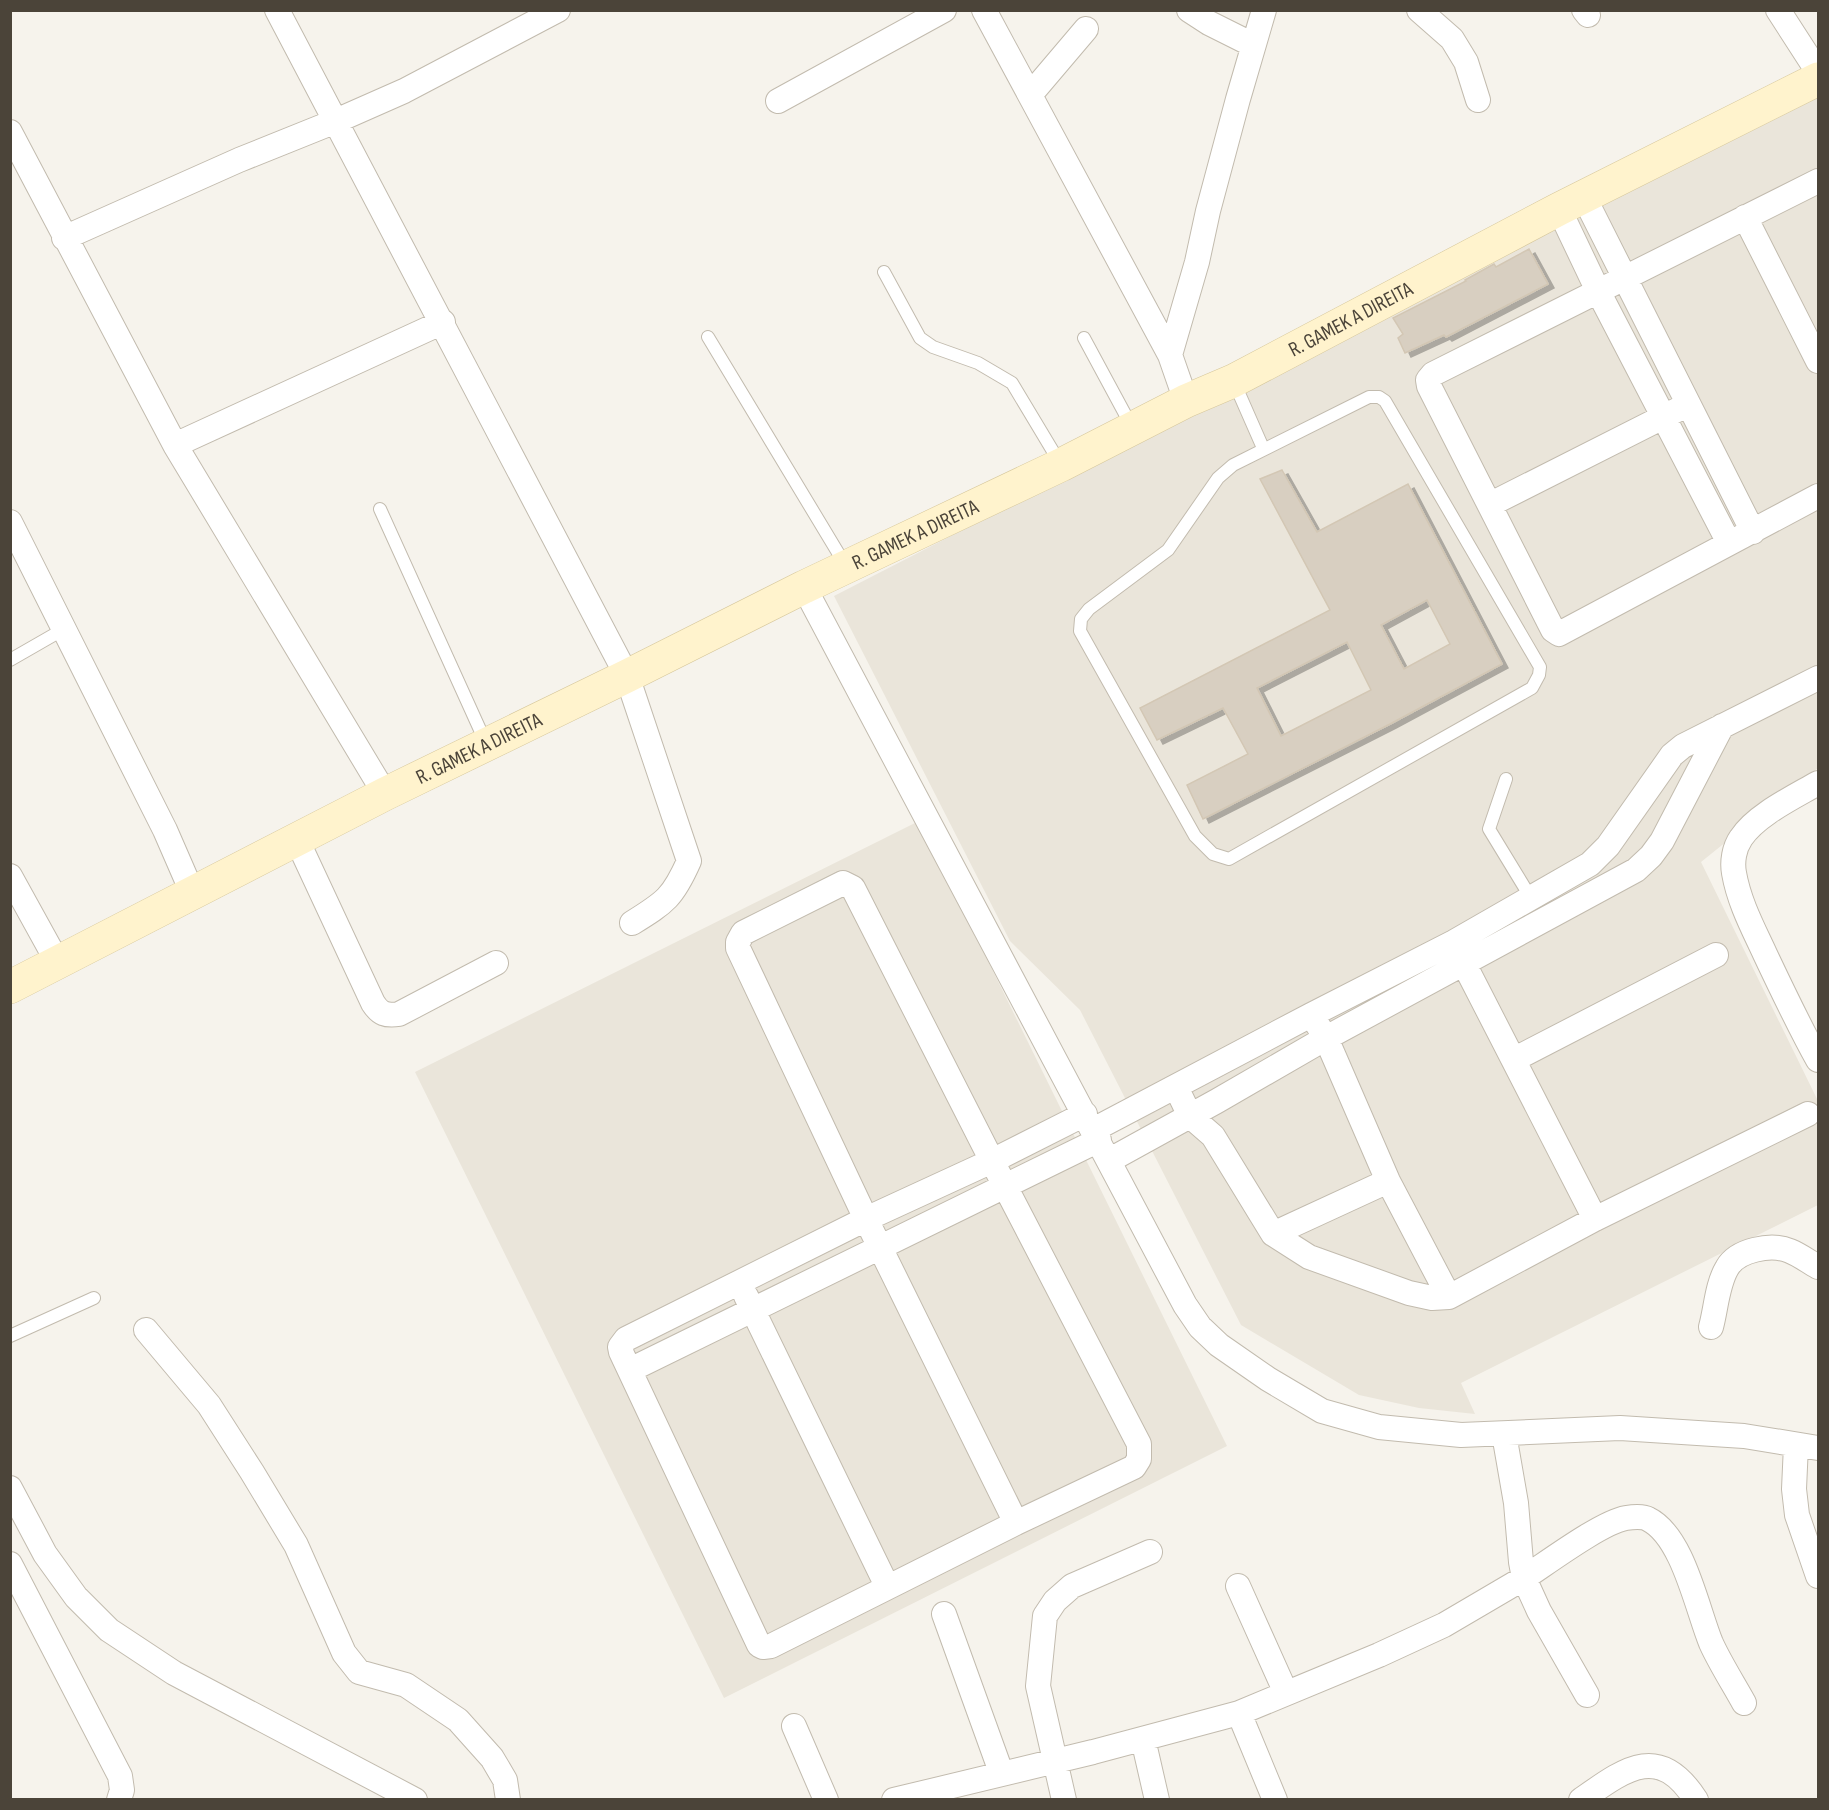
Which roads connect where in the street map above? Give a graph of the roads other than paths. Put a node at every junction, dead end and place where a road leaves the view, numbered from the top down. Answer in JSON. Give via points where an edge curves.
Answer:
{"nodes":[{"id":1,"x":277,"y":10,"type":"edge"},
{"id":2,"x":944,"y":10,"type":"edge"},
{"id":3,"x":984,"y":10,"type":"edge"},
{"id":4,"x":1189,"y":10,"type":"edge"},
{"id":5,"x":1264,"y":10,"type":"edge"},
{"id":6,"x":1419,"y":10,"type":"edge"},
{"id":7,"x":1778,"y":10,"type":"edge"},
{"id":8,"x":548,"y":13,"type":"edge"},
{"id":9,"x":1086,"y":29,"type":"dead end"},
{"id":10,"x":1253,"y":45,"type":"junction"},
{"id":11,"x":1818,"y":72,"type":"edge"},
{"id":12,"x":1818,"y":79,"type":"edge"},
{"id":13,"x":1030,"y":95,"type":"junction"},
{"id":14,"x":1478,"y":100,"type":"dead end"},
{"id":15,"x":778,"y":101,"type":"dead end"},
{"id":16,"x":336,"y":122,"type":"junction"},
{"id":17,"x":10,"y":132,"type":"edge"},
{"id":18,"x":1818,"y":181,"type":"edge"},
{"id":19,"x":1572,"y":203,"type":"junction"},
{"id":20,"x":1745,"y":217,"type":"junction"},
{"id":21,"x":64,"y":238,"type":"junction"},
{"id":22,"x":884,"y":272,"type":"dead end"},
{"id":23,"x":1625,"y":278,"type":"junction"},
{"id":24,"x":1598,"y":291,"type":"junction"},
{"id":25,"x":442,"y":322,"type":"junction"},
{"id":26,"x":708,"y":337,"type":"dead end"},
{"id":27,"x":1084,"y":338,"type":"dead end"},
{"id":28,"x":1170,"y":356,"type":"junction"},
{"id":29,"x":1818,"y":361,"type":"edge"},
{"id":30,"x":1233,"y":381,"type":"junction"},
{"id":31,"x":1185,"y":401,"type":"junction"},
{"id":32,"x":1689,"y":404,"type":"junction"},
{"id":33,"x":1664,"y":417,"type":"junction"},
{"id":34,"x":1132,"y":429,"type":"junction"},
{"id":35,"x":175,"y":445,"type":"junction"},
{"id":36,"x":1263,"y":448,"type":"junction"},
{"id":37,"x":1061,"y":465,"type":"junction"},
{"id":38,"x":1818,"y":496,"type":"edge"},
{"id":39,"x":1491,"y":504,"type":"junction"},
{"id":40,"x":380,"y":509,"type":"dead end"},
{"id":41,"x":10,"y":522,"type":"edge"},
{"id":42,"x":1753,"y":532,"type":"junction"},
{"id":43,"x":1729,"y":543,"type":"junction"},
{"id":44,"x":847,"y":567,"type":"junction"},
{"id":45,"x":804,"y":588,"type":"junction"},
{"id":46,"x":64,"y":629,"type":"junction"},
{"id":47,"x":10,"y":660,"type":"edge"},
{"id":48,"x":627,"y":676,"type":"junction"},
{"id":49,"x":1818,"y":678,"type":"edge"},
{"id":50,"x":1722,"y":726,"type":"junction"},
{"id":51,"x":487,"y":744,"type":"junction"},
{"id":52,"x":1506,"y":779,"type":"dead end"},
{"id":53,"x":1818,"y":783,"type":"edge"},
{"id":54,"x":385,"y":794,"type":"junction"},
{"id":55,"x":297,"y":840,"type":"junction"},
{"id":56,"x":10,"y":876,"type":"edge"},
{"id":57,"x":192,"y":892,"type":"junction"},
{"id":58,"x":1531,"y":898,"type":"junction"},
{"id":59,"x":632,"y":922,"type":"dead end"},
{"id":60,"x":1454,"y":942,"type":"junction"},
{"id":61,"x":1716,"y":955,"type":"dead end"},
{"id":62,"x":58,"y":963,"type":"junction"},
{"id":63,"x":496,"y":963,"type":"dead end"},
{"id":64,"x":1465,"y":964,"type":"junction"},
{"id":65,"x":10,"y":987,"type":"edge"},
{"id":66,"x":1311,"y":1014,"type":"junction"},
{"id":67,"x":1326,"y":1038,"type":"junction"},
{"id":68,"x":1515,"y":1059,"type":"junction"},
{"id":69,"x":1818,"y":1060,"type":"edge"},
{"id":70,"x":1205,"y":1072,"type":"junction"},
{"id":71,"x":1176,"y":1087,"type":"junction"},
{"id":72,"x":1217,"y":1101,"type":"junction"},
{"id":73,"x":1808,"y":1114,"type":"dead end"},
{"id":74,"x":1190,"y":1116,"type":"junction"},
{"id":75,"x":1097,"y":1136,"type":"junction"},
{"id":76,"x":1214,"y":1136,"type":"junction"},
{"id":77,"x":992,"y":1161,"type":"junction"},
{"id":78,"x":1388,"y":1181,"type":"junction"},
{"id":79,"x":1005,"y":1187,"type":"junction"},
{"id":80,"x":1595,"y":1219,"type":"junction"},
{"id":81,"x":866,"y":1220,"type":"junction"},
{"id":82,"x":1273,"y":1234,"type":"junction"},
{"id":83,"x":880,"y":1248,"type":"junction"},
{"id":84,"x":1818,"y":1267,"type":"edge"},
{"id":85,"x":740,"y":1283,"type":"junction"},
{"id":86,"x":1449,"y":1297,"type":"junction"},
{"id":87,"x":94,"y":1298,"type":"dead end"},
{"id":88,"x":753,"y":1310,"type":"junction"},
{"id":89,"x":1711,"y":1327,"type":"dead end"},
{"id":90,"x":146,"y":1330,"type":"dead end"},
{"id":91,"x":10,"y":1336,"type":"edge"},
{"id":92,"x":630,"y":1371,"type":"junction"},
{"id":93,"x":1504,"y":1434,"type":"junction"},
{"id":94,"x":1807,"y":1447,"type":"edge"},
{"id":95,"x":10,"y":1488,"type":"edge"},
{"id":96,"x":1016,"y":1523,"type":"junction"},
{"id":97,"x":1150,"y":1552,"type":"dead end"},
{"id":98,"x":10,"y":1564,"type":"edge"},
{"id":99,"x":1818,"y":1576,"type":"edge"},
{"id":100,"x":1524,"y":1578,"type":"junction"},
{"id":101,"x":887,"y":1586,"type":"junction"},
{"id":102,"x":1238,"y":1586,"type":"dead end"},
{"id":103,"x":944,"y":1614,"type":"dead end"},
{"id":104,"x":1286,"y":1693,"type":"junction"},
{"id":105,"x":1587,"y":1695,"type":"dead end"},
{"id":106,"x":1744,"y":1703,"type":"dead end"},
{"id":107,"x":1239,"y":1713,"type":"junction"},
{"id":108,"x":794,"y":1726,"type":"dead end"},
{"id":109,"x":1143,"y":1738,"type":"junction"},
{"id":110,"x":1054,"y":1760,"type":"junction"},
{"id":111,"x":1001,"y":1772,"type":"junction"},
{"id":112,"x":119,"y":1800,"type":"edge"},
{"id":113,"x":416,"y":1800,"type":"edge"},
{"id":114,"x":508,"y":1800,"type":"edge"},
{"id":115,"x":826,"y":1800,"type":"edge"},
{"id":116,"x":894,"y":1800,"type":"edge"},
{"id":117,"x":1064,"y":1800,"type":"edge"},
{"id":118,"x":1157,"y":1800,"type":"edge"},
{"id":119,"x":1275,"y":1800,"type":"edge"},
{"id":120,"x":1581,"y":1800,"type":"edge"},
{"id":121,"x":1696,"y":1800,"type":"edge"}],
"edges":[{"from":1,"to":16,"type":"street"},
{"from":2,"to":15,"type":"street"},
{"from":3,"to":13,"type":"street"},
{"from":4,"to":10,"type":"street"},
{"from":5,"to":10,"type":"street"},
{"from":6,"to":14,"type":"street","via":[[1452,39],[1466,62]]},
{"from":7,"to":11,"type":"street"},
{"from":8,"to":16,"type":"street","via":[[404,91]]},
{"from":9,"to":13,"type":"street"},
{"from":10,"to":28,"type":"street"},
{"from":12,"to":19,"type":"main road","name":"R. GAMEK A DIREITA"},
{"from":13,"to":28,"type":"street"},
{"from":16,"to":21,"type":"street","via":[[239,160]]},
{"from":16,"to":25,"type":"street"},
{"from":17,"to":21,"type":"street"},
{"from":18,"to":20,"type":"street"},
{"from":19,"to":23,"type":"street"},
{"from":19,"to":24,"type":"street"},
{"from":19,"to":30,"type":"main road","name":"R. GAMEK A DIREITA"},
{"from":20,"to":23,"type":"street"},
{"from":20,"to":29,"type":"street"},
{"from":21,"to":35,"type":"street"},
{"from":22,"to":37,"type":"lane","via":[[920,338],[933,347],[978,363],[1012,383]]},
{"from":23,"to":24,"type":"street"},
{"from":23,"to":32,"type":"street"},
{"from":24,"to":33,"type":"street"},
{"from":24,"to":39,"type":"street","via":[[1430,377],[1429,386]]},
{"from":25,"to":35,"type":"street"},
{"from":25,"to":48,"type":"street"},
{"from":26,"to":44,"type":"lane"},
{"from":27,"to":34,"type":"lane"},
{"from":28,"to":31,"type":"street"},
{"from":30,"to":31,"type":"main road","name":"R. GAMEK A DIREITA"},
{"from":30,"to":36,"type":"lane"},
{"from":31,"to":34,"type":"main road","name":"R. GAMEK A DIREITA"},
{"from":32,"to":33,"type":"street"},
{"from":32,"to":42,"type":"street"},
{"from":33,"to":39,"type":"street"},
{"from":33,"to":43,"type":"street"},
{"from":34,"to":37,"type":"main road","name":"R. GAMEK A DIREITA"},
{"from":35,"to":54,"type":"street"},
{"from":36,"to":36,"type":"lane","via":[[1369,397],[1385,401],[1540,667],[1532,688],[1228,859],[1214,854],[1195,836],[1080,631],[1080,619],[1168,550],[1218,478]]},
{"from":37,"to":44,"type":"main road","name":"R. GAMEK A DIREITA"},
{"from":38,"to":42,"type":"street"},
{"from":39,"to":43,"type":"street","via":[[1553,630],[1559,634]]},
{"from":40,"to":51,"type":"lane"},
{"from":41,"to":46,"type":"street"},
{"from":42,"to":43,"type":"street"},
{"from":44,"to":45,"type":"main road","name":"R. GAMEK A DIREITA"},
{"from":45,"to":48,"type":"main road","name":"R. GAMEK A DIREITA"},
{"from":45,"to":75,"type":"street"},
{"from":46,"to":47,"type":"lane"},
{"from":46,"to":57,"type":"street"},
{"from":48,"to":51,"type":"main road","name":"R. GAMEK A DIREITA"},
{"from":48,"to":59,"type":"street","via":[[689,861],[678,886],[662,905]]},
{"from":49,"to":50,"type":"street"},
{"from":50,"to":58,"type":"street","via":[[1672,755],[1600,856]]},
{"from":50,"to":64,"type":"street","via":[[1662,841],[1636,870]]},
{"from":51,"to":54,"type":"main road","name":"R. GAMEK A DIREITA"},
{"from":52,"to":58,"type":"lane","via":[[1489,829]]},
{"from":53,"to":69,"type":"street","via":[[1756,822],[1741,837],[1735,850],[1734,872],[1744,909]]},
{"from":54,"to":55,"type":"main road","name":"R. GAMEK A DIREITA"},
{"from":55,"to":57,"type":"main road","name":"R. GAMEK A DIREITA"},
{"from":55,"to":63,"type":"street","via":[[379,1012],[399,1014]]},
{"from":56,"to":62,"type":"street"},
{"from":57,"to":62,"type":"main road","name":"R. GAMEK A DIREITA"},
{"from":58,"to":60,"type":"street"},
{"from":60,"to":64,"type":"street"},
{"from":60,"to":66,"type":"street"},
{"from":61,"to":68,"type":"street"},
{"from":62,"to":65,"type":"main road","name":"R. GAMEK A DIREITA"},
{"from":64,"to":67,"type":"street"},
{"from":64,"to":68,"type":"street"},
{"from":66,"to":67,"type":"street"},
{"from":66,"to":70,"type":"street"},
{"from":67,"to":72,"type":"street"},
{"from":67,"to":78,"type":"street"},
{"from":68,"to":80,"type":"street"},
{"from":70,"to":71,"type":"street"},
{"from":70,"to":72,"type":"street"},
{"from":71,"to":74,"type":"street"},
{"from":71,"to":75,"type":"street"},
{"from":72,"to":74,"type":"street"},
{"from":72,"to":76,"type":"street"},
{"from":73,"to":80,"type":"street"},
{"from":74,"to":75,"type":"street"},
{"from":74,"to":76,"type":"street"},
{"from":75,"to":77,"type":"street"},
{"from":75,"to":79,"type":"street"},
{"from":75,"to":93,"type":"street","via":[[1185,1305],[1200,1327],[1220,1345],[1322,1411],[1379,1427],[1461,1435]]},
{"from":76,"to":82,"type":"street"},
{"from":77,"to":79,"type":"street"},
{"from":77,"to":81,"type":"street"},
{"from":77,"to":81,"type":"street","via":[[853,888],[843,883],[743,933],[738,948]]},
{"from":78,"to":82,"type":"street"},
{"from":78,"to":86,"type":"street"},
{"from":79,"to":83,"type":"street"},
{"from":79,"to":96,"type":"street","via":[[1140,1452],[1134,1467]]},
{"from":80,"to":86,"type":"street"},
{"from":81,"to":83,"type":"street"},
{"from":81,"to":85,"type":"street"},
{"from":82,"to":86,"type":"street","via":[[1309,1257],[1409,1293]]},
{"from":83,"to":88,"type":"street"},
{"from":83,"to":96,"type":"street"},
{"from":84,"to":89,"type":"street","via":[[1788,1250],[1761,1248],[1740,1254],[1723,1277]]},
{"from":85,"to":88,"type":"street"},
{"from":85,"to":92,"type":"street","via":[[626,1340],[620,1347]]},
{"from":87,"to":91,"type":"lane"},
{"from":88,"to":92,"type":"street"},
{"from":88,"to":101,"type":"street"},
{"from":90,"to":114,"type":"street","via":[[209,1405],[297,1545],[344,1653],[359,1672],[406,1685],[458,1720],[492,1758],[505,1780]]},
{"from":92,"to":101,"type":"street","via":[[759,1645],[771,1646]]},
{"from":93,"to":94,"type":"street","via":[[1620,1428],[1744,1436]]},
{"from":93,"to":100,"type":"street"},
{"from":94,"to":99,"type":"street","via":[[1794,1489],[1797,1515]]},
{"from":95,"to":113,"type":"street","via":[[45,1554],[76,1596],[109,1630],[174,1673]]},
{"from":96,"to":101,"type":"street"},
{"from":97,"to":110,"type":"street","via":[[1071,1586],[1054,1601],[1045,1616],[1038,1686]]},
{"from":98,"to":112,"type":"street","via":[[120,1776]]},
{"from":100,"to":104,"type":"street","via":[[1444,1625]]},
{"from":100,"to":105,"type":"street"},
{"from":100,"to":106,"type":"street","via":[[1595,1532],[1624,1518],[1647,1518],[1673,1542],[1711,1643]]},
{"from":102,"to":104,"type":"street"},
{"from":103,"to":111,"type":"street"},
{"from":104,"to":107,"type":"street"},
{"from":107,"to":109,"type":"street"},
{"from":107,"to":119,"type":"street"},
{"from":108,"to":115,"type":"street"},
{"from":109,"to":110,"type":"street"},
{"from":109,"to":118,"type":"street"},
{"from":110,"to":111,"type":"street"},
{"from":110,"to":117,"type":"street"},
{"from":111,"to":116,"type":"street"},
{"from":120,"to":121,"type":"street","via":[[1631,1767],[1648,1765],[1673,1774],[1687,1785]]}]}
